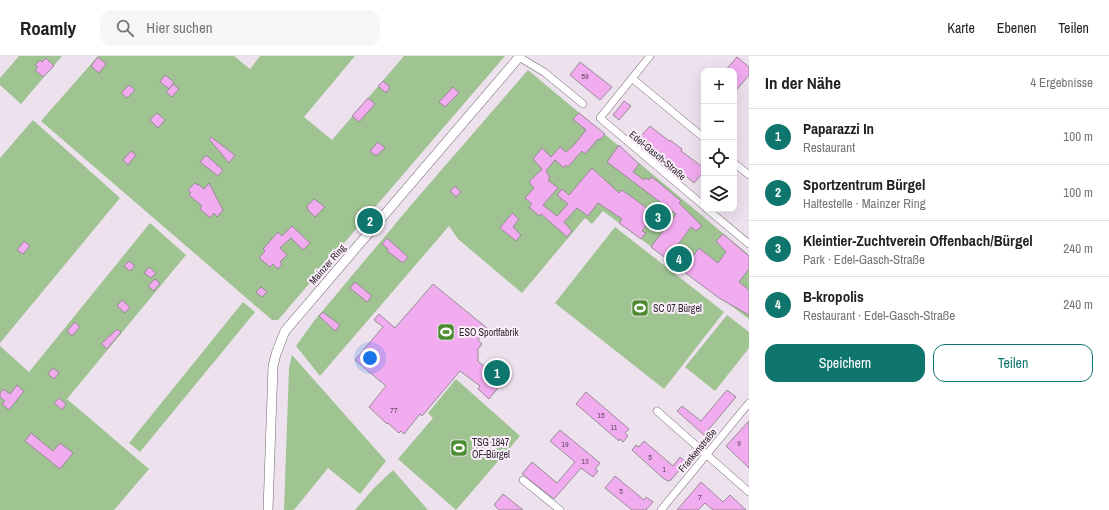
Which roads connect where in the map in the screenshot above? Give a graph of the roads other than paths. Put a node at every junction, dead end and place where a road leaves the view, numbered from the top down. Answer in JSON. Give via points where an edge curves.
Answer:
{"nodes":[{"id":1,"x":520,"y":56,"type":"edge"},
{"id":2,"x":650,"y":56,"type":"edge"},
{"id":3,"x":633,"y":79,"type":"junction"},
{"id":4,"x":583,"y":104,"type":"dead end"},
{"id":5,"x":701,"y":136,"type":"edge"},
{"id":6,"x":737,"y":166,"type":"edge"},
{"id":7,"x":749,"y":176,"type":"edge"},
{"id":8,"x":701,"y":203,"type":"edge"},
{"id":9,"x":711,"y":212,"type":"edge"},
{"id":10,"x":749,"y":244,"type":"edge"},
{"id":11,"x":749,"y":403,"type":"edge"},
{"id":12,"x":657,"y":411,"type":"dead end"},
{"id":13,"x":707,"y":454,"type":"junction"},
{"id":14,"x":523,"y":480,"type":"dead end"},
{"id":15,"x":749,"y":492,"type":"edge"},
{"id":16,"x":268,"y":510,"type":"edge"},
{"id":17,"x":560,"y":510,"type":"edge"},
{"id":18,"x":661,"y":510,"type":"edge"}],
"edges":[{"from":1,"to":4,"type":"street"},
{"from":1,"to":16,"type":"street","name":"Mainzer Ring","via":[[285,331],[273,366]]},
{"from":2,"to":3,"type":"street"},
{"from":3,"to":5,"type":"street"},
{"from":3,"to":8,"type":"street","name":"Edel-Gasch-Straße","via":[[600,118]]},
{"from":6,"to":7,"type":"street"},
{"from":9,"to":10,"type":"street"},
{"from":11,"to":13,"type":"street","name":"Frankenstraße"},
{"from":12,"to":13,"type":"street"},
{"from":13,"to":15,"type":"street"},
{"from":13,"to":18,"type":"street","name":"Frankenstraße"},
{"from":14,"to":17,"type":"street"}]}
